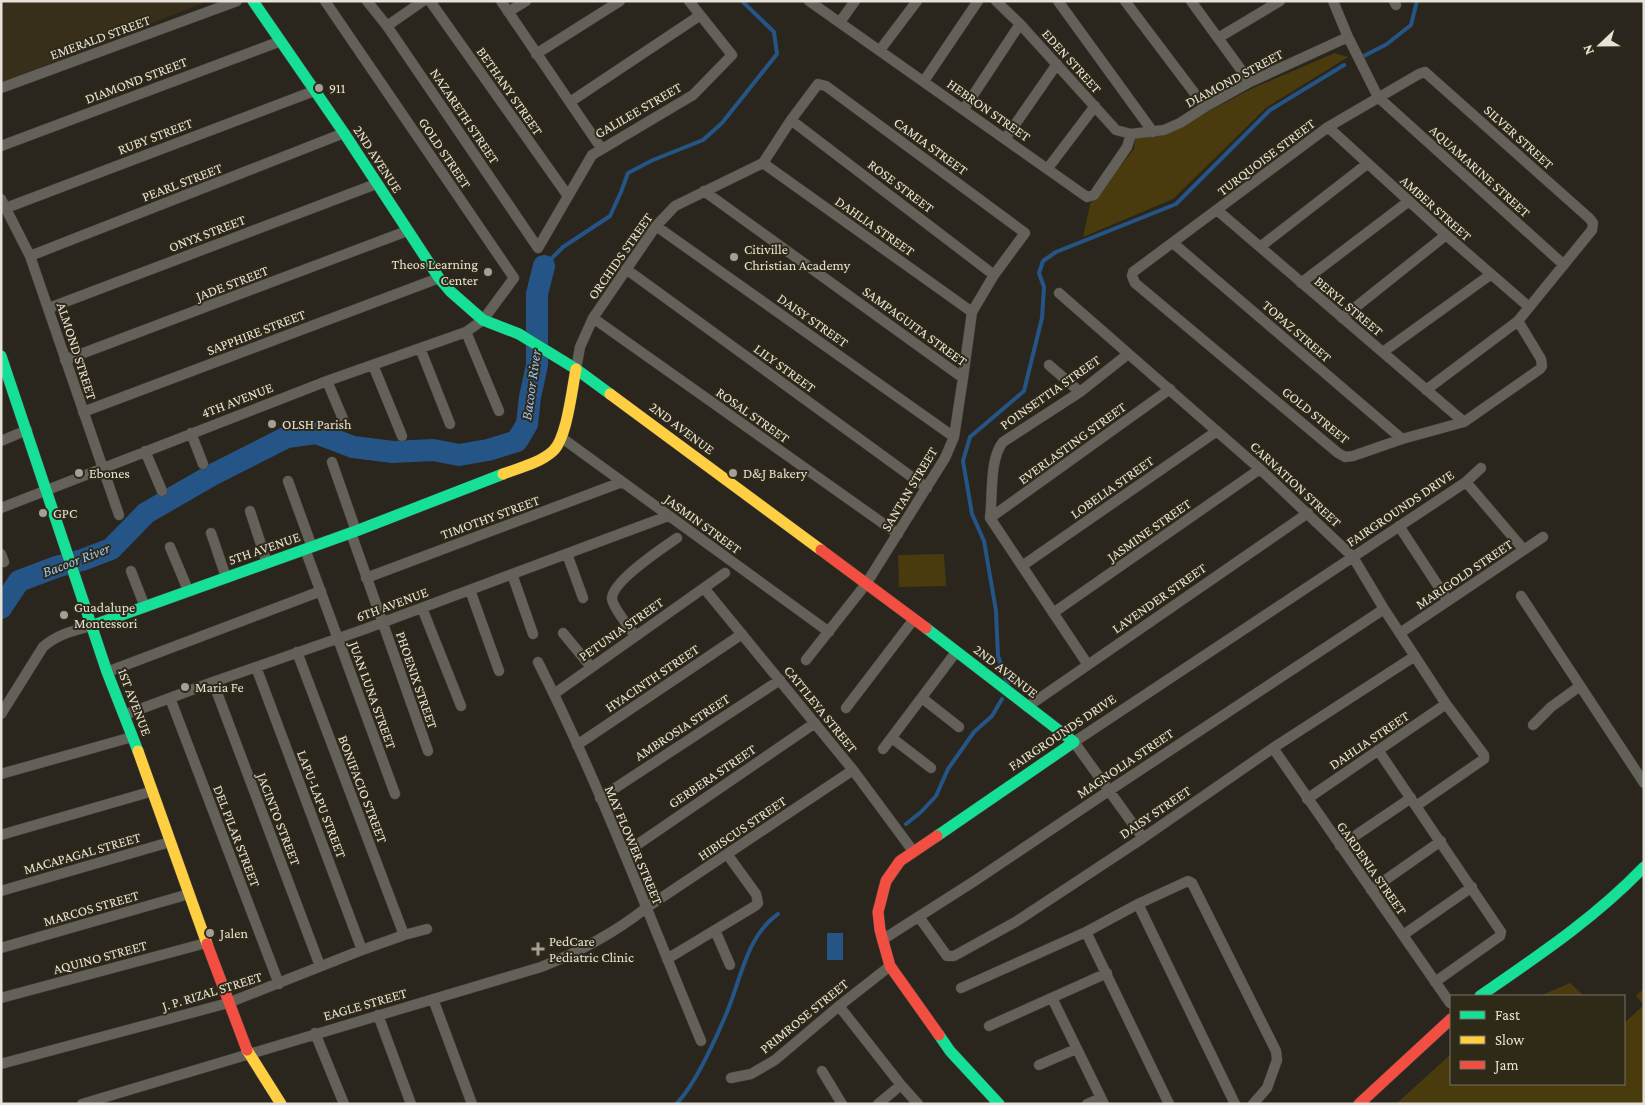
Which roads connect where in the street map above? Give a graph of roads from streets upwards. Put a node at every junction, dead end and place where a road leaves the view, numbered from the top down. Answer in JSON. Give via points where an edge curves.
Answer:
{"nodes":[{"id":1,"x":236,"y":1,"type":"edge"},
{"id":2,"x":252,"y":1,"type":"edge"},
{"id":3,"x":325,"y":1,"type":"edge"},
{"id":4,"x":367,"y":1,"type":"edge"},
{"id":5,"x":423,"y":1,"type":"edge"},
{"id":6,"x":430,"y":1,"type":"edge"},
{"id":7,"x":501,"y":1,"type":"edge"},
{"id":8,"x":526,"y":1,"type":"edge"},
{"id":9,"x":620,"y":1,"type":"edge"},
{"id":10,"x":689,"y":1,"type":"edge"},
{"id":11,"x":809,"y":1,"type":"edge"},
{"id":12,"x":855,"y":1,"type":"edge"},
{"id":13,"x":917,"y":1,"type":"edge"},
{"id":14,"x":978,"y":1,"type":"edge"},
{"id":15,"x":996,"y":1,"type":"edge"},
{"id":16,"x":1058,"y":1,"type":"edge"},
{"id":17,"x":1125,"y":1,"type":"edge"},
{"id":18,"x":1191,"y":1,"type":"edge"},
{"id":19,"x":1280,"y":1,"type":"edge"},
{"id":20,"x":1333,"y":1,"type":"edge"},
{"id":21,"x":508,"y":12,"type":"junction"},
{"id":22,"x":699,"y":16,"type":"junction"},
{"id":23,"x":840,"y":22,"type":"junction"},
{"id":24,"x":1020,"y":24,"type":"junction"},
{"id":25,"x":387,"y":26,"type":"junction"},
{"id":26,"x":1348,"y":37,"type":"junction"},
{"id":27,"x":1218,"y":38,"type":"junction"},
{"id":28,"x":280,"y":41,"type":"junction"},
{"id":29,"x":880,"y":50,"type":"junction"},
{"id":30,"x":536,"y":54,"type":"junction"},
{"id":31,"x":1057,"y":64,"type":"junction"},
{"id":32,"x":1425,"y":72,"type":"joint"},
{"id":33,"x":924,"y":82,"type":"junction"},
{"id":34,"x":1250,"y":82,"type":"junction"},
{"id":35,"x":1,"y":88,"type":"edge"},
{"id":36,"x":314,"y":90,"type":"junction"},
{"id":37,"x":1378,"y":97,"type":"junction"},
{"id":38,"x":570,"y":102,"type":"junction"},
{"id":39,"x":1095,"y":106,"type":"junction"},
{"id":40,"x":1206,"y":107,"type":"junction"},
{"id":41,"x":964,"y":109,"type":"junction"},
{"id":42,"x":791,"y":120,"type":"junction"},
{"id":43,"x":1328,"y":127,"type":"junction"},
{"id":44,"x":1153,"y":132,"type":"junction"},
{"id":45,"x":344,"y":134,"type":"junction"},
{"id":46,"x":1131,"y":134,"type":"junction"},
{"id":47,"x":1005,"y":138,"type":"junction"},
{"id":48,"x":1,"y":146,"type":"edge"},
{"id":49,"x":601,"y":148,"type":"junction"},
{"id":50,"x":763,"y":163,"type":"junction"},
{"id":51,"x":1367,"y":164,"type":"junction"},
{"id":52,"x":1048,"y":168,"type":"junction"},
{"id":53,"x":376,"y":184,"type":"junction"},
{"id":54,"x":704,"y":191,"type":"junction"},
{"id":55,"x":568,"y":196,"type":"junction"},
{"id":56,"x":1409,"y":201,"type":"junction"},
{"id":57,"x":4,"y":204,"type":"edge"},
{"id":58,"x":1217,"y":210,"type":"junction"},
{"id":59,"x":656,"y":226,"type":"junction"},
{"id":60,"x":407,"y":230,"type":"junction"},
{"id":61,"x":1025,"y":233,"type":"joint"},
{"id":62,"x":1446,"y":235,"type":"junction"},
{"id":63,"x":1173,"y":243,"type":"junction"},
{"id":64,"x":1260,"y":247,"type":"junction"},
{"id":65,"x":538,"y":248,"type":"joint"},
{"id":66,"x":30,"y":256,"type":"junction"},
{"id":67,"x":1564,"y":265,"type":"junction"},
{"id":68,"x":626,"y":269,"type":"junction"},
{"id":69,"x":994,"y":275,"type":"junction"},
{"id":70,"x":1490,"y":275,"type":"junction"},
{"id":71,"x":1132,"y":276,"type":"joint"},
{"id":72,"x":439,"y":278,"type":"junction"},
{"id":73,"x":1300,"y":283,"type":"junction"},
{"id":74,"x":1059,"y":292,"type":"dead end"},
{"id":75,"x":1529,"y":307,"type":"junction"},
{"id":76,"x":49,"y":308,"type":"junction"},
{"id":77,"x":972,"y":312,"type":"junction"},
{"id":78,"x":593,"y":318,"type":"junction"},
{"id":79,"x":1342,"y":318,"type":"junction"},
{"id":80,"x":483,"y":320,"type":"junction"},
{"id":81,"x":1518,"y":321,"type":"junction"},
{"id":82,"x":466,"y":332,"type":"junction"},
{"id":83,"x":420,"y":348,"type":"junction"},
{"id":84,"x":1383,"y":352,"type":"junction"},
{"id":85,"x":1128,"y":354,"type":"junction"},
{"id":86,"x":1,"y":356,"type":"edge"},
{"id":87,"x":66,"y":360,"type":"junction"},
{"id":88,"x":373,"y":365,"type":"junction"},
{"id":89,"x":1049,"y":365,"type":"dead end"},
{"id":90,"x":572,"y":366,"type":"junction"},
{"id":91,"x":4,"y":373,"type":"edge"},
{"id":92,"x":963,"y":378,"type":"junction"},
{"id":93,"x":327,"y":381,"type":"junction"},
{"id":94,"x":1170,"y":390,"type":"junction"},
{"id":95,"x":1426,"y":390,"type":"junction"},
{"id":96,"x":1080,"y":392,"type":"junction"},
{"id":97,"x":499,"y":411,"type":"dead end"},
{"id":98,"x":83,"y":412,"type":"junction"},
{"id":99,"x":343,"y":419,"type":"dead end"},
{"id":100,"x":1464,"y":422,"type":"junction"},
{"id":101,"x":450,"y":424,"type":"dead end"},
{"id":102,"x":27,"y":430,"type":"junction"},
{"id":103,"x":1217,"y":431,"type":"junction"},
{"id":104,"x":191,"y":433,"type":"junction"},
{"id":105,"x":402,"y":436,"type":"dead end"},
{"id":106,"x":954,"y":437,"type":"junction"},
{"id":107,"x":562,"y":438,"type":"junction"},
{"id":108,"x":1402,"y":439,"type":"junction"},
{"id":109,"x":1,"y":441,"type":"edge"},
{"id":110,"x":145,"y":451,"type":"junction"},
{"id":111,"x":332,"y":462,"type":"dead end"},
{"id":112,"x":204,"y":464,"type":"dead end"},
{"id":113,"x":102,"y":468,"type":"junction"},
{"id":114,"x":1481,"y":468,"type":"dead end"},
{"id":115,"x":1260,"y":469,"type":"junction"},
{"id":116,"x":288,"y":481,"type":"dead end"},
{"id":117,"x":622,"y":482,"type":"junction"},
{"id":118,"x":1466,"y":482,"type":"junction"},
{"id":119,"x":928,"y":488,"type":"junction"},
{"id":120,"x":47,"y":490,"type":"junction"},
{"id":121,"x":162,"y":491,"type":"dead end"},
{"id":122,"x":1,"y":508,"type":"edge"},
{"id":123,"x":250,"y":511,"type":"dead end"},
{"id":124,"x":1308,"y":513,"type":"junction"},
{"id":125,"x":119,"y":515,"type":"dead end"},
{"id":126,"x":668,"y":516,"type":"junction"},
{"id":127,"x":990,"y":518,"type":"junction"},
{"id":128,"x":1399,"y":526,"type":"junction"},
{"id":129,"x":211,"y":532,"type":"dead end"},
{"id":130,"x":354,"y":532,"type":"junction"},
{"id":131,"x":898,"y":534,"type":"junction"},
{"id":132,"x":1543,"y":537,"type":"dead end"},
{"id":133,"x":677,"y":538,"type":"dead end"},
{"id":134,"x":170,"y":547,"type":"dead end"},
{"id":135,"x":309,"y":548,"type":"junction"},
{"id":136,"x":1524,"y":550,"type":"junction"},
{"id":137,"x":567,"y":554,"type":"junction"},
{"id":138,"x":1353,"y":557,"type":"junction"},
{"id":139,"x":267,"y":563,"type":"junction"},
{"id":140,"x":1022,"y":566,"type":"junction"},
{"id":141,"x":131,"y":571,"type":"dead end"},
{"id":142,"x":725,"y":573,"type":"dead end"},
{"id":143,"x":512,"y":574,"type":"junction"},
{"id":144,"x":226,"y":577,"type":"junction"},
{"id":145,"x":366,"y":578,"type":"junction"},
{"id":146,"x":866,"y":584,"type":"junction"},
{"id":147,"x":704,"y":588,"type":"junction"},
{"id":148,"x":188,"y":590,"type":"junction"},
{"id":149,"x":470,"y":590,"type":"junction"},
{"id":150,"x":321,"y":591,"type":"junction"},
{"id":151,"x":1521,"y":596,"type":"dead end"},
{"id":152,"x":583,"y":598,"type":"dead end"},
{"id":153,"x":1448,"y":601,"type":"junction"},
{"id":154,"x":145,"y":607,"type":"junction"},
{"id":155,"x":422,"y":608,"type":"junction"},
{"id":156,"x":1384,"y":609,"type":"junction"},
{"id":157,"x":1053,"y":613,"type":"junction"},
{"id":158,"x":914,"y":619,"type":"junction"},
{"id":159,"x":382,"y":623,"type":"junction"},
{"id":160,"x":91,"y":626,"type":"junction"},
{"id":161,"x":828,"y":632,"type":"junction"},
{"id":162,"x":563,"y":633,"type":"dead end"},
{"id":163,"x":1400,"y":633,"type":"junction"},
{"id":164,"x":533,"y":634,"type":"dead end"},
{"id":165,"x":742,"y":634,"type":"junction"},
{"id":166,"x":635,"y":636,"type":"junction"},
{"id":167,"x":338,"y":638,"type":"junction"},
{"id":168,"x":297,"y":652,"type":"junction"},
{"id":169,"x":956,"y":652,"type":"junction"},
{"id":170,"x":1415,"y":656,"type":"junction"},
{"id":171,"x":806,"y":660,"type":"dead end"},
{"id":172,"x":538,"y":662,"type":"dead end"},
{"id":173,"x":1088,"y":664,"type":"junction"},
{"id":174,"x":256,"y":667,"type":"junction"},
{"id":175,"x":591,"y":667,"type":"junction"},
{"id":176,"x":499,"y":671,"type":"dead end"},
{"id":177,"x":108,"y":672,"type":"junction"},
{"id":178,"x":780,"y":680,"type":"junction"},
{"id":179,"x":213,"y":682,"type":"junction"},
{"id":180,"x":1580,"y":686,"type":"junction"},
{"id":181,"x":554,"y":694,"type":"junction"},
{"id":182,"x":170,"y":698,"type":"junction"},
{"id":183,"x":922,"y":698,"type":"junction"},
{"id":184,"x":1446,"y":704,"type":"junction"},
{"id":185,"x":461,"y":706,"type":"dead end"},
{"id":186,"x":1027,"y":707,"type":"junction"},
{"id":187,"x":846,"y":708,"type":"dead end"},
{"id":188,"x":1,"y":714,"type":"edge"},
{"id":189,"x":124,"y":715,"type":"junction"},
{"id":190,"x":815,"y":723,"type":"junction"},
{"id":191,"x":1534,"y":725,"type":"dead end"},
{"id":192,"x":958,"y":727,"type":"dead end"},
{"id":193,"x":132,"y":737,"type":"junction"},
{"id":194,"x":892,"y":738,"type":"junction"},
{"id":195,"x":1074,"y":742,"type":"junction"},
{"id":196,"x":577,"y":745,"type":"junction"},
{"id":197,"x":1273,"y":748,"type":"junction"},
{"id":198,"x":883,"y":749,"type":"dead end"},
{"id":199,"x":1378,"y":750,"type":"junction"},
{"id":200,"x":428,"y":751,"type":"dead end"},
{"id":201,"x":931,"y":768,"type":"dead end"},
{"id":202,"x":853,"y":770,"type":"junction"},
{"id":203,"x":1,"y":774,"type":"edge"},
{"id":204,"x":1644,"y":783,"type":"edge"},
{"id":205,"x":1110,"y":790,"type":"junction"},
{"id":206,"x":153,"y":791,"type":"junction"},
{"id":207,"x":395,"y":794,"type":"dead end"},
{"id":208,"x":600,"y":798,"type":"junction"},
{"id":209,"x":1307,"y":799,"type":"junction"},
{"id":210,"x":1413,"y":802,"type":"junction"},
{"id":211,"x":1,"y":836,"type":"edge"},
{"id":212,"x":1143,"y":838,"type":"junction"},
{"id":213,"x":1441,"y":841,"type":"junction"},
{"id":214,"x":170,"y":842,"type":"junction"},
{"id":215,"x":1340,"y":846,"type":"junction"},
{"id":216,"x":913,"y":851,"type":"junction"},
{"id":217,"x":625,"y":852,"type":"junction"},
{"id":218,"x":727,"y":854,"type":"junction"},
{"id":219,"x":1644,"y":867,"type":"edge"},
{"id":220,"x":1472,"y":887,"type":"junction"},
{"id":221,"x":1371,"y":890,"type":"junction"},
{"id":222,"x":1,"y":891,"type":"edge"},
{"id":223,"x":189,"y":894,"type":"junction"},
{"id":224,"x":1138,"y":904,"type":"junction"},
{"id":225,"x":646,"y":908,"type":"junction"},
{"id":226,"x":919,"y":917,"type":"junction"},
{"id":227,"x":427,"y":929,"type":"dead end"},
{"id":228,"x":715,"y":930,"type":"junction"},
{"id":229,"x":1086,"y":932,"type":"junction"},
{"id":230,"x":404,"y":935,"type":"junction"},
{"id":231,"x":1403,"y":935,"type":"junction"},
{"id":232,"x":882,"y":940,"type":"junction"},
{"id":233,"x":206,"y":943,"type":"junction"},
{"id":234,"x":1,"y":948,"type":"edge"},
{"id":235,"x":362,"y":950,"type":"junction"},
{"id":236,"x":667,"y":959,"type":"junction"},
{"id":237,"x":730,"y":965,"type":"dead end"},
{"id":238,"x":320,"y":966,"type":"junction"},
{"id":239,"x":890,"y":966,"type":"junction"},
{"id":240,"x":1107,"y":973,"type":"junction"},
{"id":241,"x":1435,"y":982,"type":"junction"},
{"id":242,"x":279,"y":984,"type":"junction"},
{"id":243,"x":961,"y":988,"type":"dead end"},
{"id":244,"x":1481,"y":995,"type":"edge"},
{"id":245,"x":1,"y":998,"type":"edge"},
{"id":246,"x":1052,"y":998,"type":"junction"},
{"id":247,"x":433,"y":999,"type":"junction"},
{"id":248,"x":228,"y":1003,"type":"junction"},
{"id":249,"x":1450,"y":1003,"type":"dead end"},
{"id":250,"x":839,"y":1006,"type":"junction"},
{"id":251,"x":378,"y":1015,"type":"junction"},
{"id":252,"x":1450,"y":1020,"type":"edge"},
{"id":253,"x":989,"y":1026,"type":"dead end"},
{"id":254,"x":315,"y":1033,"type":"junction"},
{"id":255,"x":701,"y":1041,"type":"dead end"},
{"id":256,"x":1076,"y":1049,"type":"junction"},
{"id":257,"x":249,"y":1054,"type":"junction"},
{"id":258,"x":1,"y":1064,"type":"edge"},
{"id":259,"x":1039,"y":1065,"type":"dead end"},
{"id":260,"x":822,"y":1071,"type":"dead end"},
{"id":261,"x":731,"y":1078,"type":"dead end"},
{"id":262,"x":901,"y":1085,"type":"junction"},
{"id":263,"x":1102,"y":1101,"type":"edge"},
{"id":264,"x":82,"y":1104,"type":"edge"},
{"id":265,"x":281,"y":1104,"type":"edge"},
{"id":266,"x":344,"y":1104,"type":"edge"},
{"id":267,"x":411,"y":1104,"type":"edge"},
{"id":268,"x":472,"y":1104,"type":"edge"},
{"id":269,"x":842,"y":1104,"type":"edge"},
{"id":270,"x":878,"y":1104,"type":"edge"},
{"id":271,"x":918,"y":1104,"type":"edge"},
{"id":272,"x":1000,"y":1104,"type":"edge"},
{"id":273,"x":1087,"y":1104,"type":"edge"},
{"id":274,"x":1170,"y":1104,"type":"edge"},
{"id":275,"x":1235,"y":1104,"type":"edge"},
{"id":276,"x":1252,"y":1104,"type":"edge"},
{"id":277,"x":1359,"y":1104,"type":"edge"}],
"edges":[{"from":1,"to":35,"type":"street","name":"EMERALD STREET"},
{"from":2,"to":28,"type":"street","name":"2ND AVENUE"},
{"from":3,"to":80,"type":"street","name":"GOLD STREET","via":[[514,278]]},
{"from":4,"to":25,"type":"street","name":"NAZARETH STREET"},
{"from":5,"to":25,"type":"street"},
{"from":6,"to":55,"type":"street","name":"BETHANY STREET"},
{"from":7,"to":21,"type":"street"},
{"from":8,"to":21,"type":"street"},
{"from":9,"to":30,"type":"street"},
{"from":10,"to":22,"type":"street"},
{"from":11,"to":23,"type":"street","name":"HEBRON STREET"},
{"from":12,"to":23,"type":"street"},
{"from":13,"to":29,"type":"street"},
{"from":14,"to":33,"type":"street"},
{"from":15,"to":24,"type":"street","name":"EDEN STREET"},
{"from":16,"to":44,"type":"street"},
{"from":17,"to":40,"type":"street"},
{"from":18,"to":27,"type":"street"},
{"from":19,"to":27,"type":"street"},
{"from":20,"to":26,"type":"street"},
{"from":21,"to":30,"type":"street"},
{"from":22,"to":38,"type":"street"},
{"from":22,"to":49,"type":"street","name":"GALILEE STREET","via":[[732,55],[693,95]]},
{"from":23,"to":29,"type":"street","name":"HEBRON STREET"},
{"from":24,"to":31,"type":"street","name":"EDEN STREET"},
{"from":24,"to":41,"type":"street"},
{"from":25,"to":65,"type":"street","name":"NAZARETH STREET"},
{"from":26,"to":34,"type":"street","name":"DIAMOND STREET"},
{"from":26,"to":37,"type":"street"},
{"from":27,"to":34,"type":"street"},
{"from":28,"to":36,"type":"street","name":"2ND AVENUE"},
{"from":28,"to":48,"type":"street","name":"DIAMOND STREET"},
{"from":29,"to":33,"type":"street","name":"HEBRON STREET"},
{"from":30,"to":38,"type":"street"},
{"from":31,"to":39,"type":"street","name":"EDEN STREET"},
{"from":31,"to":47,"type":"street"},
{"from":32,"to":37,"type":"street","name":"TURQUOISE STREET"},
{"from":32,"to":67,"type":"street","name":"SILVER STREET","via":[[1590,218],[1592,230]]},
{"from":33,"to":41,"type":"street","name":"HEBRON STREET"},
{"from":34,"to":40,"type":"street","name":"DIAMOND STREET"},
{"from":36,"to":45,"type":"street","name":"2ND AVENUE"},
{"from":36,"to":57,"type":"street","name":"RUBY STREET"},
{"from":37,"to":43,"type":"street","name":"TURQUOISE STREET"},
{"from":37,"to":67,"type":"street","name":"AQUAMARINE STREET"},
{"from":38,"to":49,"type":"street"},
{"from":39,"to":46,"type":"street","name":"EDEN STREET","via":[[1116,130]]},
{"from":39,"to":52,"type":"street"},
{"from":40,"to":44,"type":"street","name":"DIAMOND STREET","via":[[1180,123]]},
{"from":41,"to":47,"type":"street","name":"HEBRON STREET"},
{"from":42,"to":50,"type":"street"},
{"from":42,"to":61,"type":"street","name":"CAMIA STREET","via":[[816,85],[826,86]]},
{"from":42,"to":69,"type":"street","name":"ROSE STREET"},
{"from":43,"to":51,"type":"street","name":"AMBER STREET"},
{"from":43,"to":58,"type":"street","name":"TURQUOISE STREET"},
{"from":44,"to":46,"type":"street","name":"DIAMOND STREET"},
{"from":45,"to":53,"type":"street","name":"2ND AVENUE"},
{"from":45,"to":66,"type":"street","name":"PEARL STREET"},
{"from":46,"to":52,"type":"street","name":"HEBRON STREET","via":[[1127,147],[1092,196],[1084,195]]},
{"from":47,"to":52,"type":"street","name":"HEBRON STREET"},
{"from":49,"to":55,"type":"street","name":"GALILEE STREET","via":[[592,155]]},
{"from":50,"to":54,"type":"street","name":"ORCHIDS STREET"},
{"from":50,"to":77,"type":"street","name":"DAHLIA STREET"},
{"from":51,"to":56,"type":"street","name":"AMBER STREET"},
{"from":51,"to":64,"type":"street"},
{"from":53,"to":60,"type":"street","name":"2ND AVENUE"},
{"from":53,"to":76,"type":"street","name":"ONYX STREET"},
{"from":54,"to":59,"type":"street","name":"ORCHIDS STREET","via":[[675,206]]},
{"from":54,"to":92,"type":"street","name":"SAMPAGUITA STREET"},
{"from":55,"to":65,"type":"street","name":"GALILEE STREET"},
{"from":56,"to":62,"type":"street","name":"AMBER STREET"},
{"from":56,"to":73,"type":"street"},
{"from":57,"to":66,"type":"street","name":"ALMOND STREET"},
{"from":58,"to":63,"type":"street","name":"TURQUOISE STREET"},
{"from":58,"to":64,"type":"street","name":"BERYL STREET"},
{"from":59,"to":68,"type":"street","name":"ORCHIDS STREET"},
{"from":59,"to":106,"type":"street","name":"DAISY STREET"},
{"from":60,"to":72,"type":"street","name":"2ND AVENUE"},
{"from":60,"to":87,"type":"street","name":"JADE STREET"},
{"from":61,"to":69,"type":"street","name":"SANTAN STREET"},
{"from":62,"to":70,"type":"street","name":"AMBER STREET"},
{"from":62,"to":79,"type":"street"},
{"from":63,"to":71,"type":"street","name":"TURQUOISE STREET","via":[[1135,270]]},
{"from":63,"to":108,"type":"street","name":"TOPAZ STREET"},
{"from":64,"to":73,"type":"street","name":"BERYL STREET"},
{"from":66,"to":76,"type":"street","name":"ALMOND STREET"},
{"from":67,"to":75,"type":"street"},
{"from":68,"to":78,"type":"street","name":"ORCHIDS STREET"},
{"from":68,"to":119,"type":"street","name":"LILY STREET"},
{"from":69,"to":77,"type":"street","name":"SANTAN STREET"},
{"from":70,"to":75,"type":"street","name":"AMBER STREET"},
{"from":70,"to":84,"type":"street"},
{"from":71,"to":108,"type":"street","name":"GOLD STREET","via":[[1135,282],[1341,455],[1353,456]]},
{"from":72,"to":80,"type":"street","name":"2ND AVENUE"},
{"from":72,"to":98,"type":"street","name":"SAPPHIRE STREET"},
{"from":73,"to":79,"type":"street","name":"BERYL STREET"},
{"from":74,"to":85,"type":"street","name":"CARNATION STREET"},
{"from":75,"to":81,"type":"street"},
{"from":76,"to":87,"type":"street","name":"ALMOND STREET"},
{"from":77,"to":92,"type":"street","name":"SANTAN STREET"},
{"from":78,"to":90,"type":"street","name":"ORCHIDS STREET"},
{"from":78,"to":131,"type":"street","name":"ROSAL STREET"},
{"from":79,"to":84,"type":"street","name":"BERYL STREET"},
{"from":80,"to":82,"type":"street","name":"4TH AVENUE"},
{"from":80,"to":90,"type":"street","name":"2ND AVENUE","via":[[519,334]]},
{"from":81,"to":95,"type":"street"},
{"from":81,"to":100,"type":"street","name":"GOLD STREET","via":[[1542,366]]},
{"from":82,"to":83,"type":"street","name":"4TH AVENUE"},
{"from":82,"to":97,"type":"street"},
{"from":83,"to":88,"type":"street","name":"4TH AVENUE"},
{"from":83,"to":101,"type":"street"},
{"from":84,"to":95,"type":"street","name":"BERYL STREET"},
{"from":85,"to":94,"type":"street","name":"CARNATION STREET"},
{"from":85,"to":96,"type":"street","name":"POINSETTIA STREET"},
{"from":86,"to":91,"type":"street","name":"1ST AVENUE"},
{"from":87,"to":98,"type":"street","name":"ALMOND STREET"},
{"from":88,"to":93,"type":"street","name":"4TH AVENUE"},
{"from":88,"to":105,"type":"street"},
{"from":89,"to":96,"type":"street"},
{"from":90,"to":107,"type":"street"},
{"from":90,"to":146,"type":"street","name":"2ND AVENUE"},
{"from":91,"to":102,"type":"street","name":"1ST AVENUE"},
{"from":92,"to":106,"type":"street","name":"SANTAN STREET"},
{"from":93,"to":99,"type":"street"},
{"from":93,"to":104,"type":"street","name":"4TH AVENUE"},
{"from":94,"to":103,"type":"street","name":"CARNATION STREET"},
{"from":94,"to":127,"type":"street","name":"EVERLASTING STREET"},
{"from":95,"to":100,"type":"street","name":"BERYL STREET"},
{"from":96,"to":127,"type":"street","name":"POINSETTIA STREET","via":[[999,447],[994,461]]},
{"from":98,"to":113,"type":"street","name":"ALMOND STREET"},
{"from":100,"to":108,"type":"street","name":"GOLD STREET"},
{"from":102,"to":109,"type":"street"},
{"from":102,"to":120,"type":"street","name":"1ST AVENUE"},
{"from":103,"to":115,"type":"street","name":"CARNATION STREET"},
{"from":103,"to":140,"type":"street","name":"LOBELIA STREET"},
{"from":104,"to":110,"type":"street","name":"4TH AVENUE"},
{"from":104,"to":112,"type":"street"},
{"from":106,"to":119,"type":"street","name":"SANTAN STREET"},
{"from":107,"to":117,"type":"street","name":"JASMIN STREET"},
{"from":107,"to":130,"type":"street","name":"5TH AVENUE","via":[[553,451],[538,461]]},
{"from":110,"to":113,"type":"street","name":"4TH AVENUE"},
{"from":110,"to":121,"type":"street"},
{"from":111,"to":130,"type":"street","name":"PHOENIX STREET"},
{"from":113,"to":120,"type":"street","name":"4TH AVENUE"},
{"from":113,"to":125,"type":"street","name":"ALMOND STREET"},
{"from":114,"to":118,"type":"street","name":"FAIRGROUNDS DRIVE"},
{"from":115,"to":124,"type":"street","name":"CARNATION STREET"},
{"from":115,"to":157,"type":"street","name":"JASMINE STREET"},
{"from":116,"to":135,"type":"street","name":"JUAN LUNA STREET"},
{"from":117,"to":126,"type":"street","name":"JASMIN STREET"},
{"from":117,"to":145,"type":"street","name":"TIMOTHY STREET"},
{"from":118,"to":128,"type":"street","name":"FAIRGROUNDS DRIVE"},
{"from":118,"to":136,"type":"street"},
{"from":119,"to":131,"type":"street","name":"SANTAN STREET"},
{"from":120,"to":122,"type":"street","name":"4TH AVENUE"},
{"from":120,"to":160,"type":"street","name":"1ST AVENUE"},
{"from":123,"to":139,"type":"street"},
{"from":124,"to":138,"type":"street","name":"CARNATION STREET"},
{"from":124,"to":173,"type":"street","name":"LAVENDER STREET"},
{"from":126,"to":137,"type":"street","name":"6TH AVENUE"},
{"from":126,"to":161,"type":"street","name":"JASMIN STREET"},
{"from":127,"to":140,"type":"street"},
{"from":128,"to":138,"type":"street","name":"FAIRGROUNDS DRIVE"},
{"from":128,"to":153,"type":"street"},
{"from":129,"to":144,"type":"street"},
{"from":130,"to":135,"type":"street","name":"5TH AVENUE"},
{"from":130,"to":145,"type":"street","name":"PHOENIX STREET"},
{"from":131,"to":146,"type":"street","name":"SANTAN STREET"},
{"from":132,"to":136,"type":"street","name":"MARIGOLD STREET"},
{"from":133,"to":166,"type":"street","via":[[638,565],[613,593],[613,602]]},
{"from":134,"to":148,"type":"street"},
{"from":135,"to":139,"type":"street","name":"5TH AVENUE"},
{"from":135,"to":150,"type":"street","name":"JUAN LUNA STREET"},
{"from":136,"to":153,"type":"street","name":"MARIGOLD STREET"},
{"from":137,"to":143,"type":"street","name":"6TH AVENUE"},
{"from":137,"to":152,"type":"street"},
{"from":138,"to":156,"type":"street","name":"CARNATION STREET"},
{"from":138,"to":195,"type":"street","name":"FAIRGROUNDS DRIVE"},
{"from":139,"to":144,"type":"street","name":"5TH AVENUE"},
{"from":140,"to":157,"type":"street"},
{"from":141,"to":154,"type":"street"},
{"from":142,"to":147,"type":"street","name":"PETUNIA STREET"},
{"from":143,"to":149,"type":"street","name":"6TH AVENUE"},
{"from":143,"to":164,"type":"street"},
{"from":144,"to":148,"type":"street","name":"5TH AVENUE"},
{"from":145,"to":159,"type":"street","name":"PHOENIX STREET"},
{"from":146,"to":158,"type":"street","name":"2ND AVENUE"},
{"from":146,"to":161,"type":"street","name":"SANTAN STREET"},
{"from":147,"to":165,"type":"street","name":"CATTLEYA STREET"},
{"from":147,"to":166,"type":"street","name":"PETUNIA STREET"},
{"from":148,"to":154,"type":"street","name":"5TH AVENUE"},
{"from":149,"to":155,"type":"street","name":"6TH AVENUE"},
{"from":149,"to":176,"type":"street"},
{"from":150,"to":167,"type":"street","name":"JUAN LUNA STREET"},
{"from":150,"to":177,"type":"street"},
{"from":151,"to":180,"type":"street"},
{"from":153,"to":163,"type":"street","name":"MARIGOLD STREET"},
{"from":154,"to":160,"type":"street","name":"5TH AVENUE"},
{"from":155,"to":159,"type":"street","name":"6TH AVENUE"},
{"from":155,"to":185,"type":"street"},
{"from":156,"to":163,"type":"street","name":"CARNATION STREET"},
{"from":156,"to":205,"type":"street","name":"MAGNOLIA STREET"},
{"from":157,"to":173,"type":"street"},
{"from":158,"to":169,"type":"street","name":"2ND AVENUE"},
{"from":158,"to":187,"type":"street"},
{"from":159,"to":167,"type":"street","name":"6TH AVENUE"},
{"from":159,"to":200,"type":"street","name":"PHOENIX STREET"},
{"from":160,"to":177,"type":"street","name":"1ST AVENUE"},
{"from":160,"to":188,"type":"street","name":"5TH AVENUE","via":[[63,633],[43,647]]},
{"from":161,"to":171,"type":"street","name":"SANTAN STREET"},
{"from":162,"to":175,"type":"street"},
{"from":163,"to":170,"type":"street","name":"CARNATION STREET"},
{"from":165,"to":178,"type":"street","name":"CATTLEYA STREET"},
{"from":165,"to":196,"type":"street","name":"HYACINTH STREET"},
{"from":166,"to":175,"type":"street","name":"PETUNIA STREET"},
{"from":167,"to":168,"type":"street","name":"6TH AVENUE"},
{"from":167,"to":207,"type":"street","name":"JUAN LUNA STREET"},
{"from":168,"to":174,"type":"street","name":"6TH AVENUE"},
{"from":168,"to":230,"type":"street","name":"BONIFACIO STREET"},
{"from":169,"to":183,"type":"street"},
{"from":169,"to":186,"type":"street","name":"2ND AVENUE"},
{"from":170,"to":184,"type":"street","name":"CARNATION STREET"},
{"from":170,"to":197,"type":"street","name":"DAISY STREET"},
{"from":172,"to":181,"type":"street","name":"MAY FLOWER STREET"},
{"from":173,"to":186,"type":"street","name":"LAVENDER STREET"},
{"from":174,"to":179,"type":"street","name":"6TH AVENUE"},
{"from":174,"to":235,"type":"street","name":"LAPU-LAPU STREET"},
{"from":175,"to":181,"type":"street","name":"PETUNIA STREET"},
{"from":177,"to":189,"type":"street","name":"1ST AVENUE"},
{"from":178,"to":190,"type":"street","name":"CATTLEYA STREET"},
{"from":178,"to":208,"type":"street","name":"AMBROSIA STREET"},
{"from":179,"to":182,"type":"street","name":"6TH AVENUE"},
{"from":179,"to":238,"type":"street","name":"JACINTO STREET"},
{"from":180,"to":191,"type":"street","via":[[1551,707]]},
{"from":180,"to":204,"type":"street"},
{"from":181,"to":196,"type":"street","name":"MAY FLOWER STREET"},
{"from":182,"to":189,"type":"street","name":"6TH AVENUE"},
{"from":182,"to":242,"type":"street","name":"DEL PILAR STREET"},
{"from":183,"to":192,"type":"street"},
{"from":183,"to":194,"type":"street"},
{"from":184,"to":199,"type":"street","name":"DAHLIA STREET"},
{"from":184,"to":210,"type":"street","name":"CARNATION STREET","via":[[1482,751],[1484,759]]},
{"from":186,"to":195,"type":"street","name":"2ND AVENUE"},
{"from":189,"to":193,"type":"street","name":"1ST AVENUE"},
{"from":190,"to":202,"type":"street","name":"CATTLEYA STREET"},
{"from":190,"to":217,"type":"street","name":"GERBERA STREET"},
{"from":193,"to":203,"type":"street"},
{"from":193,"to":206,"type":"street","name":"1ST AVENUE"},
{"from":194,"to":198,"type":"street"},
{"from":194,"to":201,"type":"street"},
{"from":195,"to":205,"type":"street","name":"2ND AVENUE"},
{"from":195,"to":216,"type":"street","name":"FAIRGROUNDS DRIVE"},
{"from":196,"to":208,"type":"street","name":"MAY FLOWER STREET"},
{"from":197,"to":209,"type":"street","name":"GARDENIA STREET"},
{"from":197,"to":212,"type":"street","name":"DAISY STREET"},
{"from":199,"to":209,"type":"street","name":"DAHLIA STREET"},
{"from":199,"to":210,"type":"street"},
{"from":202,"to":216,"type":"street","name":"CATTLEYA STREET"},
{"from":202,"to":218,"type":"street","name":"HIBISCUS STREET"},
{"from":205,"to":212,"type":"street","name":"2ND AVENUE"},
{"from":205,"to":226,"type":"street","name":"MAGNOLIA STREET"},
{"from":206,"to":211,"type":"street"},
{"from":206,"to":214,"type":"street","name":"1ST AVENUE"},
{"from":208,"to":217,"type":"street","name":"MAY FLOWER STREET"},
{"from":209,"to":215,"type":"street","name":"GARDENIA STREET"},
{"from":210,"to":213,"type":"street"},
{"from":210,"to":215,"type":"street"},
{"from":212,"to":226,"type":"street","name":"DAISY STREET","via":[[1017,922],[954,956],[946,956]]},
{"from":213,"to":220,"type":"street"},
{"from":213,"to":221,"type":"street"},
{"from":214,"to":222,"type":"street","name":"MACAPAGAL STREET"},
{"from":214,"to":223,"type":"street","name":"1ST AVENUE"},
{"from":215,"to":221,"type":"street","name":"GARDENIA STREET"},
{"from":216,"to":232,"type":"street","name":"FAIRGROUNDS DRIVE","via":[[900,861],[886,881],[878,912]]},
{"from":217,"to":225,"type":"street","name":"MAY FLOWER STREET"},
{"from":218,"to":225,"type":"street","name":"HIBISCUS STREET"},
{"from":218,"to":228,"type":"street","via":[[756,894],[758,903]]},
{"from":219,"to":244,"type":"street","via":[[1582,925]]},
{"from":220,"to":231,"type":"street"},
{"from":220,"to":241,"type":"street","via":[[1499,927],[1500,936]]},
{"from":221,"to":231,"type":"street","name":"GARDENIA STREET"},
{"from":223,"to":233,"type":"street","name":"1ST AVENUE"},
{"from":223,"to":234,"type":"street","name":"MARCOS STREET"},
{"from":224,"to":229,"type":"street"},
{"from":224,"to":275,"type":"street"},
{"from":224,"to":276,"type":"street","via":[[1185,881],[1192,883],[1276,1050],[1277,1060],[1267,1088]]},
{"from":225,"to":236,"type":"street","name":"MAY FLOWER STREET"},
{"from":225,"to":247,"type":"street","name":"EAGLE STREET","via":[[574,954]]},
{"from":226,"to":232,"type":"street","name":"MAGNOLIA STREET"},
{"from":227,"to":230,"type":"street","name":"J. P. RIZAL STREET"},
{"from":228,"to":236,"type":"street"},
{"from":228,"to":237,"type":"street"},
{"from":229,"to":240,"type":"street"},
{"from":229,"to":243,"type":"street"},
{"from":230,"to":235,"type":"street","name":"J. P. RIZAL STREET"},
{"from":231,"to":241,"type":"street","name":"GARDENIA STREET"},
{"from":232,"to":239,"type":"street","name":"FAIRGROUNDS DRIVE"},
{"from":233,"to":245,"type":"street","name":"AQUINO STREET"},
{"from":233,"to":248,"type":"street","name":"1ST AVENUE"},
{"from":235,"to":238,"type":"street","name":"J. P. RIZAL STREET"},
{"from":236,"to":255,"type":"street","name":"MAY FLOWER STREET"},
{"from":238,"to":242,"type":"street","name":"J. P. RIZAL STREET"},
{"from":239,"to":250,"type":"street","name":"PRIMROSE STREET"},
{"from":239,"to":272,"type":"street","name":"FAIRGROUNDS DRIVE","via":[[950,1050]]},
{"from":240,"to":246,"type":"street"},
{"from":240,"to":274,"type":"street"},
{"from":241,"to":249,"type":"street","name":"GARDENIA STREET"},
{"from":242,"to":248,"type":"street","name":"J. P. RIZAL STREET"},
{"from":246,"to":253,"type":"street"},
{"from":246,"to":256,"type":"street"},
{"from":247,"to":251,"type":"street","name":"EAGLE STREET"},
{"from":247,"to":268,"type":"street"},
{"from":248,"to":257,"type":"street","name":"1ST AVENUE"},
{"from":248,"to":258,"type":"street","name":"J. P. RIZAL STREET"},
{"from":250,"to":261,"type":"street","name":"PRIMROSE STREET","via":[[775,1060],[750,1074]]},
{"from":250,"to":262,"type":"street"},
{"from":251,"to":254,"type":"street","name":"EAGLE STREET"},
{"from":251,"to":267,"type":"street"},
{"from":252,"to":277,"type":"street"},
{"from":254,"to":257,"type":"street","name":"EAGLE STREET"},
{"from":254,"to":266,"type":"street"},
{"from":256,"to":259,"type":"street"},
{"from":256,"to":263,"type":"street"},
{"from":257,"to":264,"type":"street","name":"EAGLE STREET"},
{"from":257,"to":265,"type":"street","name":"1ST AVENUE"},
{"from":260,"to":269,"type":"street"},
{"from":262,"to":270,"type":"street"},
{"from":262,"to":271,"type":"street"},
{"from":263,"to":273,"type":"street"}]}
